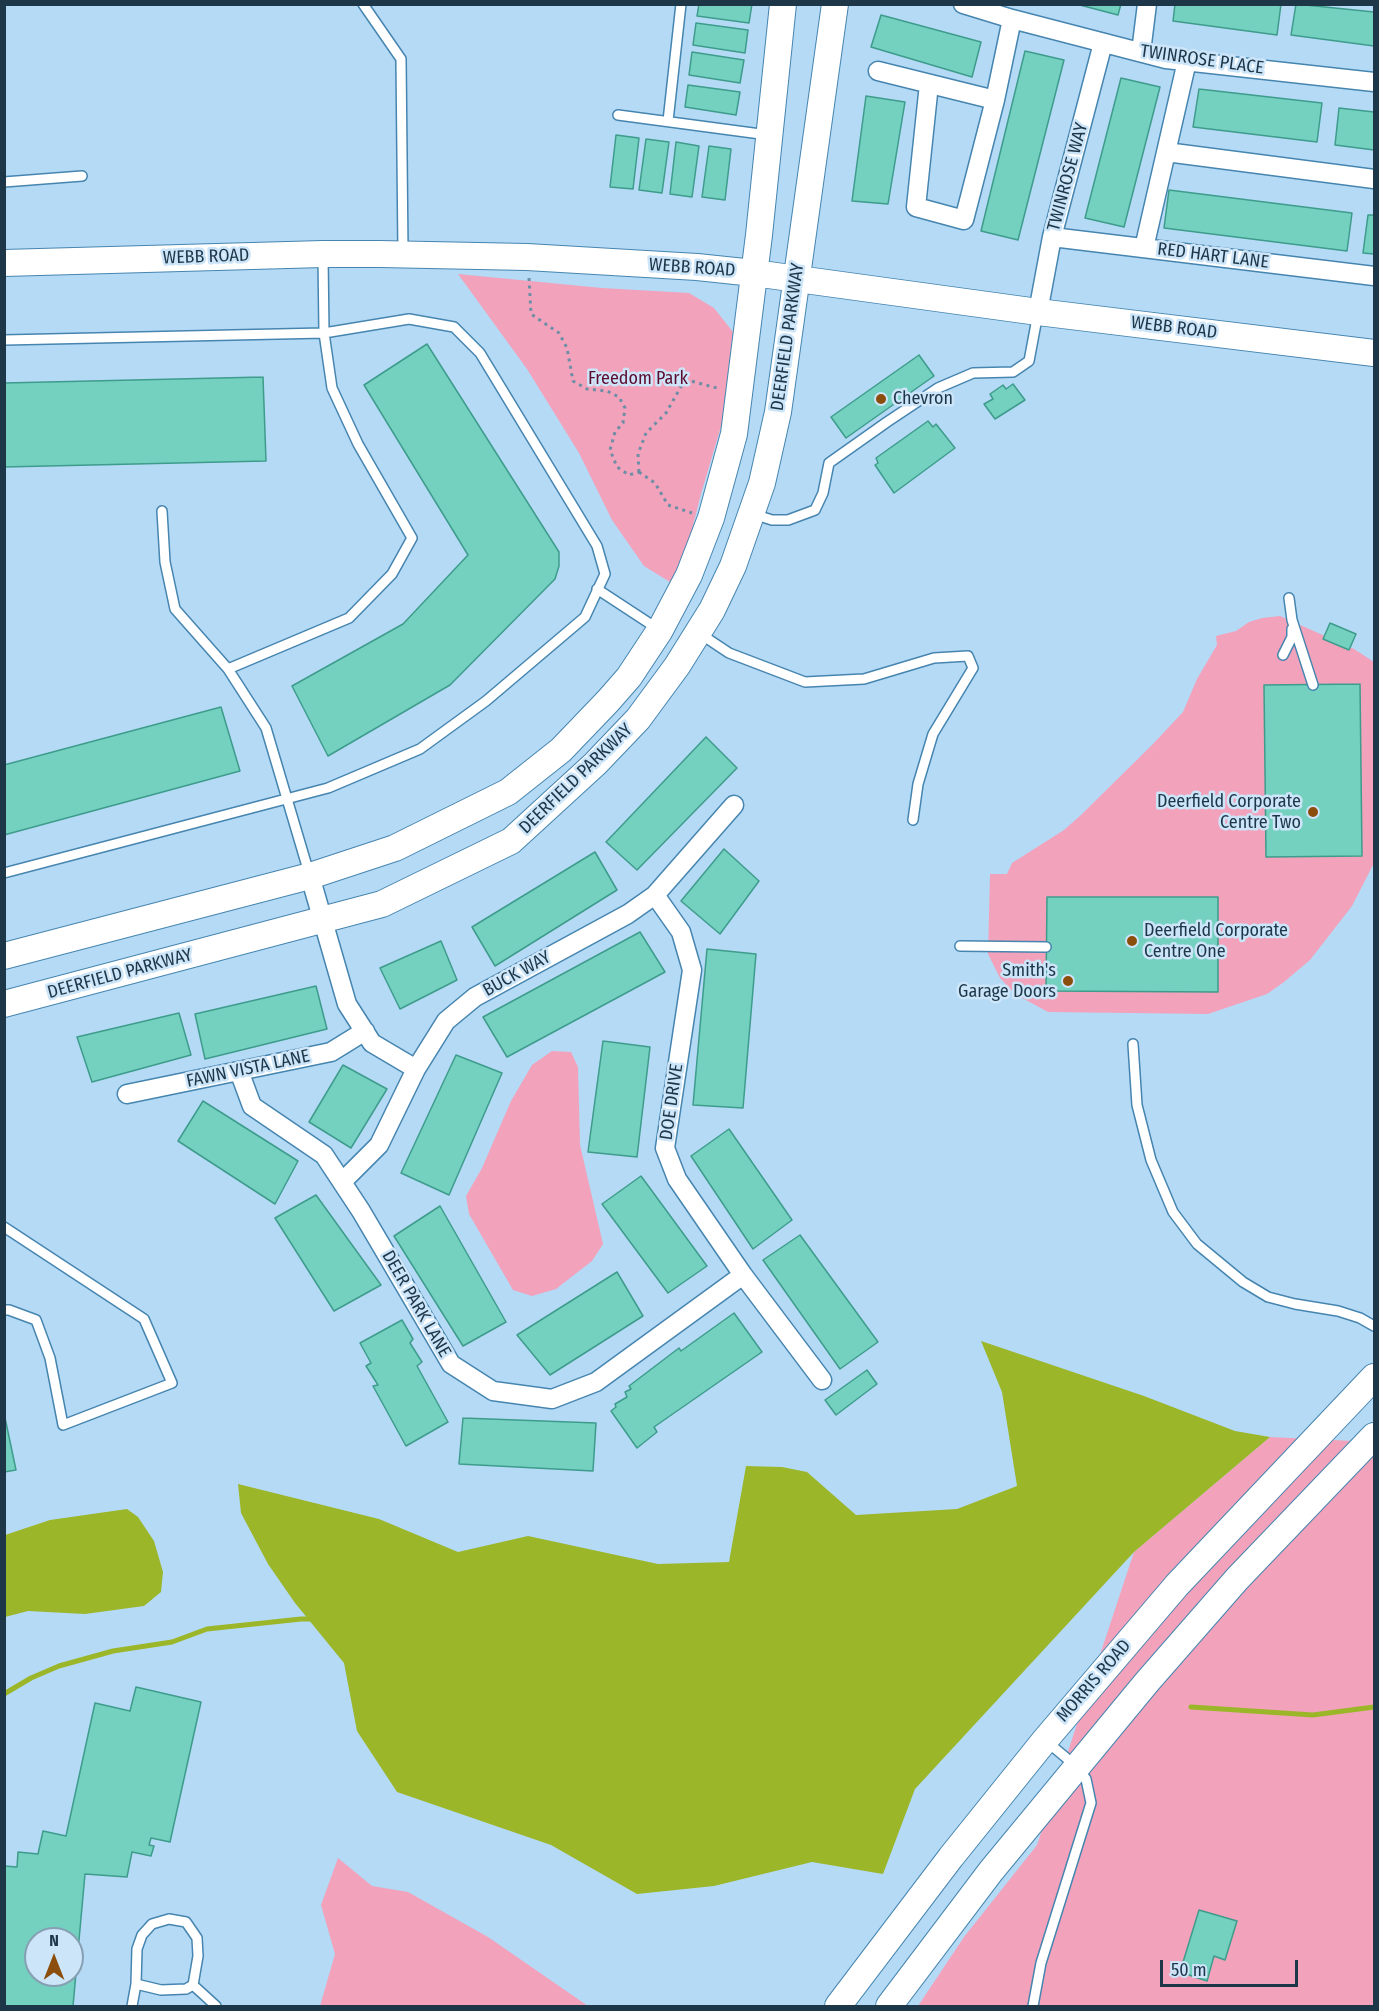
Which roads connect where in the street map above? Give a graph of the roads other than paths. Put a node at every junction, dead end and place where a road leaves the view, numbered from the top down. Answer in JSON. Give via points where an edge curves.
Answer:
{"nodes":[{"id":1,"x":363,"y":4,"type":"edge"},
{"id":2,"x":681,"y":4,"type":"edge"},
{"id":3,"x":783,"y":4,"type":"edge"},
{"id":4,"x":835,"y":4,"type":"edge"},
{"id":5,"x":963,"y":4,"type":"edge"},
{"id":6,"x":1147,"y":4,"type":"edge"},
{"id":7,"x":1012,"y":20,"type":"junction"},
{"id":8,"x":1103,"y":43,"type":"junction"},
{"id":9,"x":1141,"y":52,"type":"junction"},
{"id":10,"x":1187,"y":61,"type":"junction"},
{"id":11,"x":878,"y":71,"type":"dead end"},
{"id":12,"x":1374,"y":82,"type":"edge"},
{"id":13,"x":929,"y":84,"type":"junction"},
{"id":14,"x":995,"y":100,"type":"junction"},
{"id":15,"x":618,"y":115,"type":"dead end"},
{"id":16,"x":668,"y":121,"type":"junction"},
{"id":17,"x":770,"y":135,"type":"junction"},
{"id":18,"x":1166,"y":152,"type":"junction"},
{"id":19,"x":82,"y":176,"type":"dead end"},
{"id":20,"x":1374,"y":179,"type":"edge"},
{"id":21,"x":4,"y":182,"type":"edge"},
{"id":22,"x":1052,"y":237,"type":"junction"},
{"id":23,"x":1144,"y":248,"type":"junction"},
{"id":24,"x":322,"y":254,"type":"junction"},
{"id":25,"x":403,"y":255,"type":"junction"},
{"id":26,"x":4,"y":263,"type":"edge"},
{"id":27,"x":754,"y":273,"type":"junction"},
{"id":28,"x":1374,"y":276,"type":"edge"},
{"id":29,"x":796,"y":278,"type":"junction"},
{"id":30,"x":1038,"y":312,"type":"junction"},
{"id":31,"x":324,"y":333,"type":"junction"},
{"id":32,"x":4,"y":340,"type":"edge"},
{"id":33,"x":1374,"y":353,"type":"edge"},
{"id":34,"x":162,"y":511,"type":"dead end"},
{"id":35,"x":753,"y":514,"type":"junction"},
{"id":36,"x":597,"y":589,"type":"junction"},
{"id":37,"x":1289,"y":598,"type":"dead end"},
{"id":38,"x":1292,"y":620,"type":"junction"},
{"id":39,"x":660,"y":630,"type":"junction"},
{"id":40,"x":699,"y":633,"type":"junction"},
{"id":41,"x":1283,"y":655,"type":"dead end"},
{"id":42,"x":228,"y":669,"type":"junction"},
{"id":43,"x":1313,"y":685,"type":"dead end"},
{"id":44,"x":287,"y":799,"type":"junction"},
{"id":45,"x":734,"y":805,"type":"dead end"},
{"id":46,"x":913,"y":820,"type":"dead end"},
{"id":47,"x":4,"y":873,"type":"edge"},
{"id":48,"x":310,"y":876,"type":"junction"},
{"id":49,"x":655,"y":894,"type":"junction"},
{"id":50,"x":322,"y":920,"type":"junction"},
{"id":51,"x":960,"y":946,"type":"dead end"},
{"id":52,"x":1046,"y":947,"type":"dead end"},
{"id":53,"x":4,"y":956,"type":"edge"},
{"id":54,"x":4,"y":1004,"type":"edge"},
{"id":55,"x":365,"y":1031,"type":"junction"},
{"id":56,"x":1133,"y":1044,"type":"dead end"},
{"id":57,"x":416,"y":1069,"type":"junction"},
{"id":58,"x":239,"y":1071,"type":"junction"},
{"id":59,"x":127,"y":1094,"type":"dead end"},
{"id":60,"x":342,"y":1182,"type":"junction"},
{"id":61,"x":4,"y":1227,"type":"edge"},
{"id":62,"x":743,"y":1275,"type":"junction"},
{"id":63,"x":4,"y":1311,"type":"edge"},
{"id":64,"x":1374,"y":1326,"type":"edge"},
{"id":65,"x":1374,"y":1377,"type":"edge"},
{"id":66,"x":822,"y":1380,"type":"dead end"},
{"id":67,"x":1374,"y":1436,"type":"edge"},
{"id":68,"x":1045,"y":1740,"type":"junction"},
{"id":69,"x":1076,"y":1766,"type":"junction"},
{"id":70,"x":136,"y":1984,"type":"junction"},
{"id":71,"x":193,"y":1985,"type":"junction"},
{"id":72,"x":132,"y":2007,"type":"edge"},
{"id":73,"x":216,"y":2007,"type":"edge"},
{"id":74,"x":838,"y":2007,"type":"edge"},
{"id":75,"x":889,"y":2007,"type":"edge"},
{"id":76,"x":1033,"y":2007,"type":"edge"}],
"edges":[{"from":1,"to":25,"type":"lane","via":[[400,59]]},
{"from":2,"to":16,"type":"lane"},
{"from":3,"to":17,"type":"street","name":"DEERFIELD PARKWAY"},
{"from":4,"to":29,"type":"street","name":"DEERFIELD PARKWAY"},
{"from":5,"to":7,"type":"street","name":"TWINROSE PLACE"},
{"from":6,"to":9,"type":"street"},
{"from":7,"to":8,"type":"street","name":"TWINROSE PLACE"},
{"from":7,"to":14,"type":"street"},
{"from":8,"to":9,"type":"street","name":"TWINROSE PLACE"},
{"from":8,"to":22,"type":"street","name":"TWINROSE WAY"},
{"from":9,"to":10,"type":"street","name":"TWINROSE PLACE"},
{"from":10,"to":12,"type":"street","name":"TWINROSE PLACE"},
{"from":10,"to":18,"type":"street"},
{"from":11,"to":13,"type":"street"},
{"from":13,"to":14,"type":"street"},
{"from":13,"to":14,"type":"street","via":[[916,207],[964,220]]},
{"from":15,"to":16,"type":"lane"},
{"from":16,"to":17,"type":"lane"},
{"from":17,"to":27,"type":"street","name":"DEERFIELD PARKWAY"},
{"from":18,"to":20,"type":"street"},
{"from":18,"to":23,"type":"street"},
{"from":19,"to":21,"type":"lane"},
{"from":22,"to":23,"type":"street","name":"RED HART LANE"},
{"from":22,"to":30,"type":"street","name":"TWINROSE WAY"},
{"from":23,"to":28,"type":"street","name":"RED HART LANE"},
{"from":24,"to":25,"type":"street","name":"WEBB ROAD"},
{"from":24,"to":26,"type":"street","name":"WEBB ROAD"},
{"from":24,"to":31,"type":"lane"},
{"from":25,"to":27,"type":"street","name":"WEBB ROAD","via":[[527,257]]},
{"from":27,"to":29,"type":"street","name":"WEBB ROAD"},
{"from":27,"to":39,"type":"street","name":"DEERFIELD PARKWAY","via":[[734,434],[711,519],[689,575]]},
{"from":29,"to":30,"type":"street","name":"WEBB ROAD"},
{"from":29,"to":35,"type":"street","name":"DEERFIELD PARKWAY","via":[[776,422]]},
{"from":30,"to":33,"type":"street","name":"WEBB ROAD"},
{"from":30,"to":35,"type":"lane","via":[[1029,361],[1013,372],[973,373],[938,388],[877,428],[829,463],[815,510],[788,520]]},
{"from":31,"to":32,"type":"lane"},
{"from":31,"to":36,"type":"lane","via":[[409,319],[454,327],[480,353],[597,546],[605,573]]},
{"from":31,"to":42,"type":"lane","via":[[332,387],[358,444],[412,538],[392,574],[349,618]]},
{"from":34,"to":42,"type":"lane","via":[[165,562],[175,609]]},
{"from":35,"to":40,"type":"street","name":"DEERFIELD PARKWAY","via":[[724,587]]},
{"from":36,"to":39,"type":"lane"},
{"from":36,"to":44,"type":"lane","via":[[585,616],[486,701],[420,749],[328,788]]},
{"from":37,"to":38,"type":"lane"},
{"from":38,"to":41,"type":"lane","via":[[1292,638]]},
{"from":38,"to":43,"type":"lane"},
{"from":39,"to":48,"type":"street","name":"DEERFIELD PARKWAY","via":[[629,677],[585,727],[508,792],[395,848]]},
{"from":40,"to":46,"type":"lane","via":[[729,653],[805,682],[864,679],[934,658],[968,656],[973,668],[933,734],[918,784]]},
{"from":40,"to":50,"type":"street","name":"DEERFIELD PARKWAY","via":[[631,726],[511,841],[382,904]]},
{"from":42,"to":44,"type":"lane","via":[[266,728]]},
{"from":44,"to":47,"type":"lane"},
{"from":44,"to":48,"type":"lane"},
{"from":45,"to":49,"type":"street","name":"BUCK WAY"},
{"from":48,"to":50,"type":"street"},
{"from":48,"to":53,"type":"street","name":"DEERFIELD PARKWAY"},
{"from":49,"to":57,"type":"street","name":"BUCK WAY","via":[[628,914],[475,997],[446,1021]]},
{"from":49,"to":62,"type":"street","name":"DOE DRIVE","via":[[681,932],[692,970],[665,1148],[676,1179]]},
{"from":50,"to":54,"type":"street","name":"DEERFIELD PARKWAY"},
{"from":50,"to":55,"type":"street","via":[[347,1004]]},
{"from":51,"to":52,"type":"lane"},
{"from":55,"to":57,"type":"street","via":[[372,1043]]},
{"from":55,"to":58,"type":"street","name":"FAWN VISTA LANE","via":[[331,1052]]},
{"from":56,"to":64,"type":"lane","via":[[1137,1105],[1151,1160],[1173,1212],[1197,1244],[1268,1297],[1338,1311]]},
{"from":57,"to":60,"type":"street","name":"BUCK WAY","via":[[379,1145]]},
{"from":58,"to":59,"type":"street","name":"FAWN VISTA LANE"},
{"from":58,"to":60,"type":"street","name":"DEER PARK LANE","via":[[252,1106],[324,1155]]},
{"from":60,"to":62,"type":"street","name":"DEER PARK LANE","via":[[451,1364],[493,1391],[552,1399],[596,1382]]},
{"from":61,"to":63,"type":"lane","via":[[144,1319],[172,1383],[63,1425],[50,1358],[36,1320]]},
{"from":62,"to":66,"type":"street","name":"DOE DRIVE"},
{"from":65,"to":68,"type":"street","name":"MORRIS ROAD","via":[[1177,1585]]},
{"from":67,"to":69,"type":"street","via":[[1214,1605]]},
{"from":68,"to":69,"type":"lane"},
{"from":68,"to":74,"type":"street","name":"MORRIS ROAD"},
{"from":69,"to":75,"type":"street"},
{"from":69,"to":76,"type":"lane","via":[[1086,1779],[1091,1803],[1041,1963]]},
{"from":70,"to":71,"type":"lane","via":[[161,1990]]},
{"from":70,"to":71,"type":"lane","via":[[137,1949],[142,1935],[152,1924],[169,1919],[186,1922],[197,1938]]},
{"from":70,"to":72,"type":"lane"},
{"from":71,"to":73,"type":"lane"}]}
